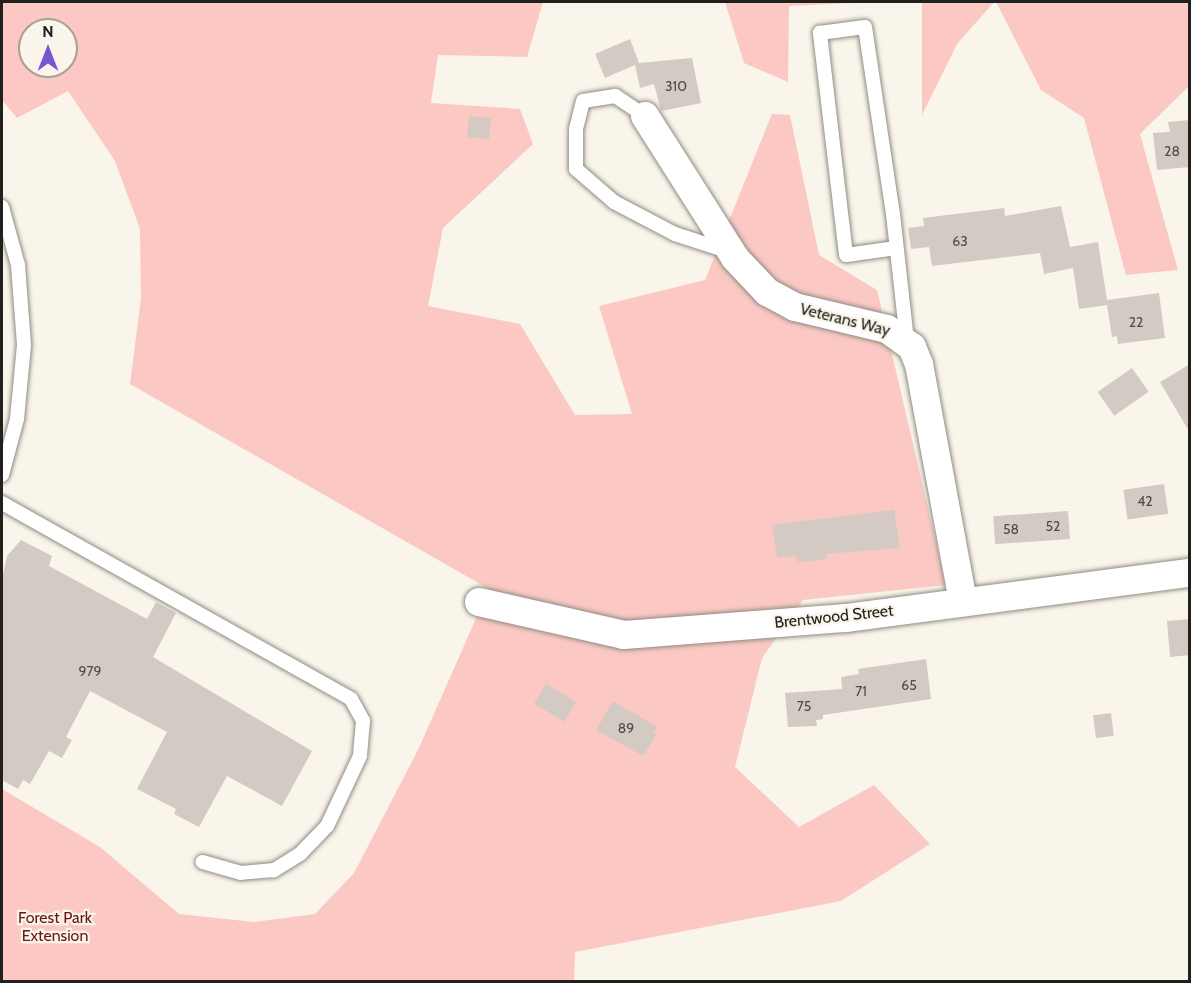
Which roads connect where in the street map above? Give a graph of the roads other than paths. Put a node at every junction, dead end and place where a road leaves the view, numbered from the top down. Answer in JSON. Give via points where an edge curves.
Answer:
{"nodes":[{"id":1,"x":645,"y":116,"type":"joint"},
{"id":2,"x":2,"y":207,"type":"edge"},
{"id":3,"x":896,"y":248,"type":"junction"},
{"id":4,"x":732,"y":253,"type":"junction"},
{"id":5,"x":907,"y":340,"type":"junction"},
{"id":6,"x":2,"y":475,"type":"edge"},
{"id":7,"x":2,"y":503,"type":"edge"},
{"id":8,"x":1190,"y":573,"type":"edge"},
{"id":9,"x":479,"y":602,"type":"dead end"},
{"id":10,"x":963,"y":602,"type":"junction"},
{"id":11,"x":203,"y":862,"type":"dead end"}],
"edges":[{"from":1,"to":4,"type":"street","name":"Veterans Way"},
{"from":1,"to":4,"type":"lane","via":[[615,96],[583,101],[576,129],[576,169],[614,202],[675,234]]},
{"from":2,"to":6,"type":"lane","via":[[18,265],[24,333],[17,419]]},
{"from":3,"to":3,"type":"lane","via":[[865,27],[819,33],[846,255]]},
{"from":3,"to":5,"type":"lane"},
{"from":4,"to":5,"type":"street","name":"Veterans Way","via":[[747,273],[778,300],[876,325]]},
{"from":5,"to":10,"type":"street","name":"Veterans Way","via":[[919,364]]},
{"from":7,"to":11,"type":"lane","via":[[351,699],[363,721],[360,756],[327,826],[300,854],[274,870],[241,873]]},
{"from":8,"to":10,"type":"street","name":"Brentwood Street"},
{"from":9,"to":10,"type":"street","name":"Brentwood Street","via":[[624,635],[846,618]]}]}
